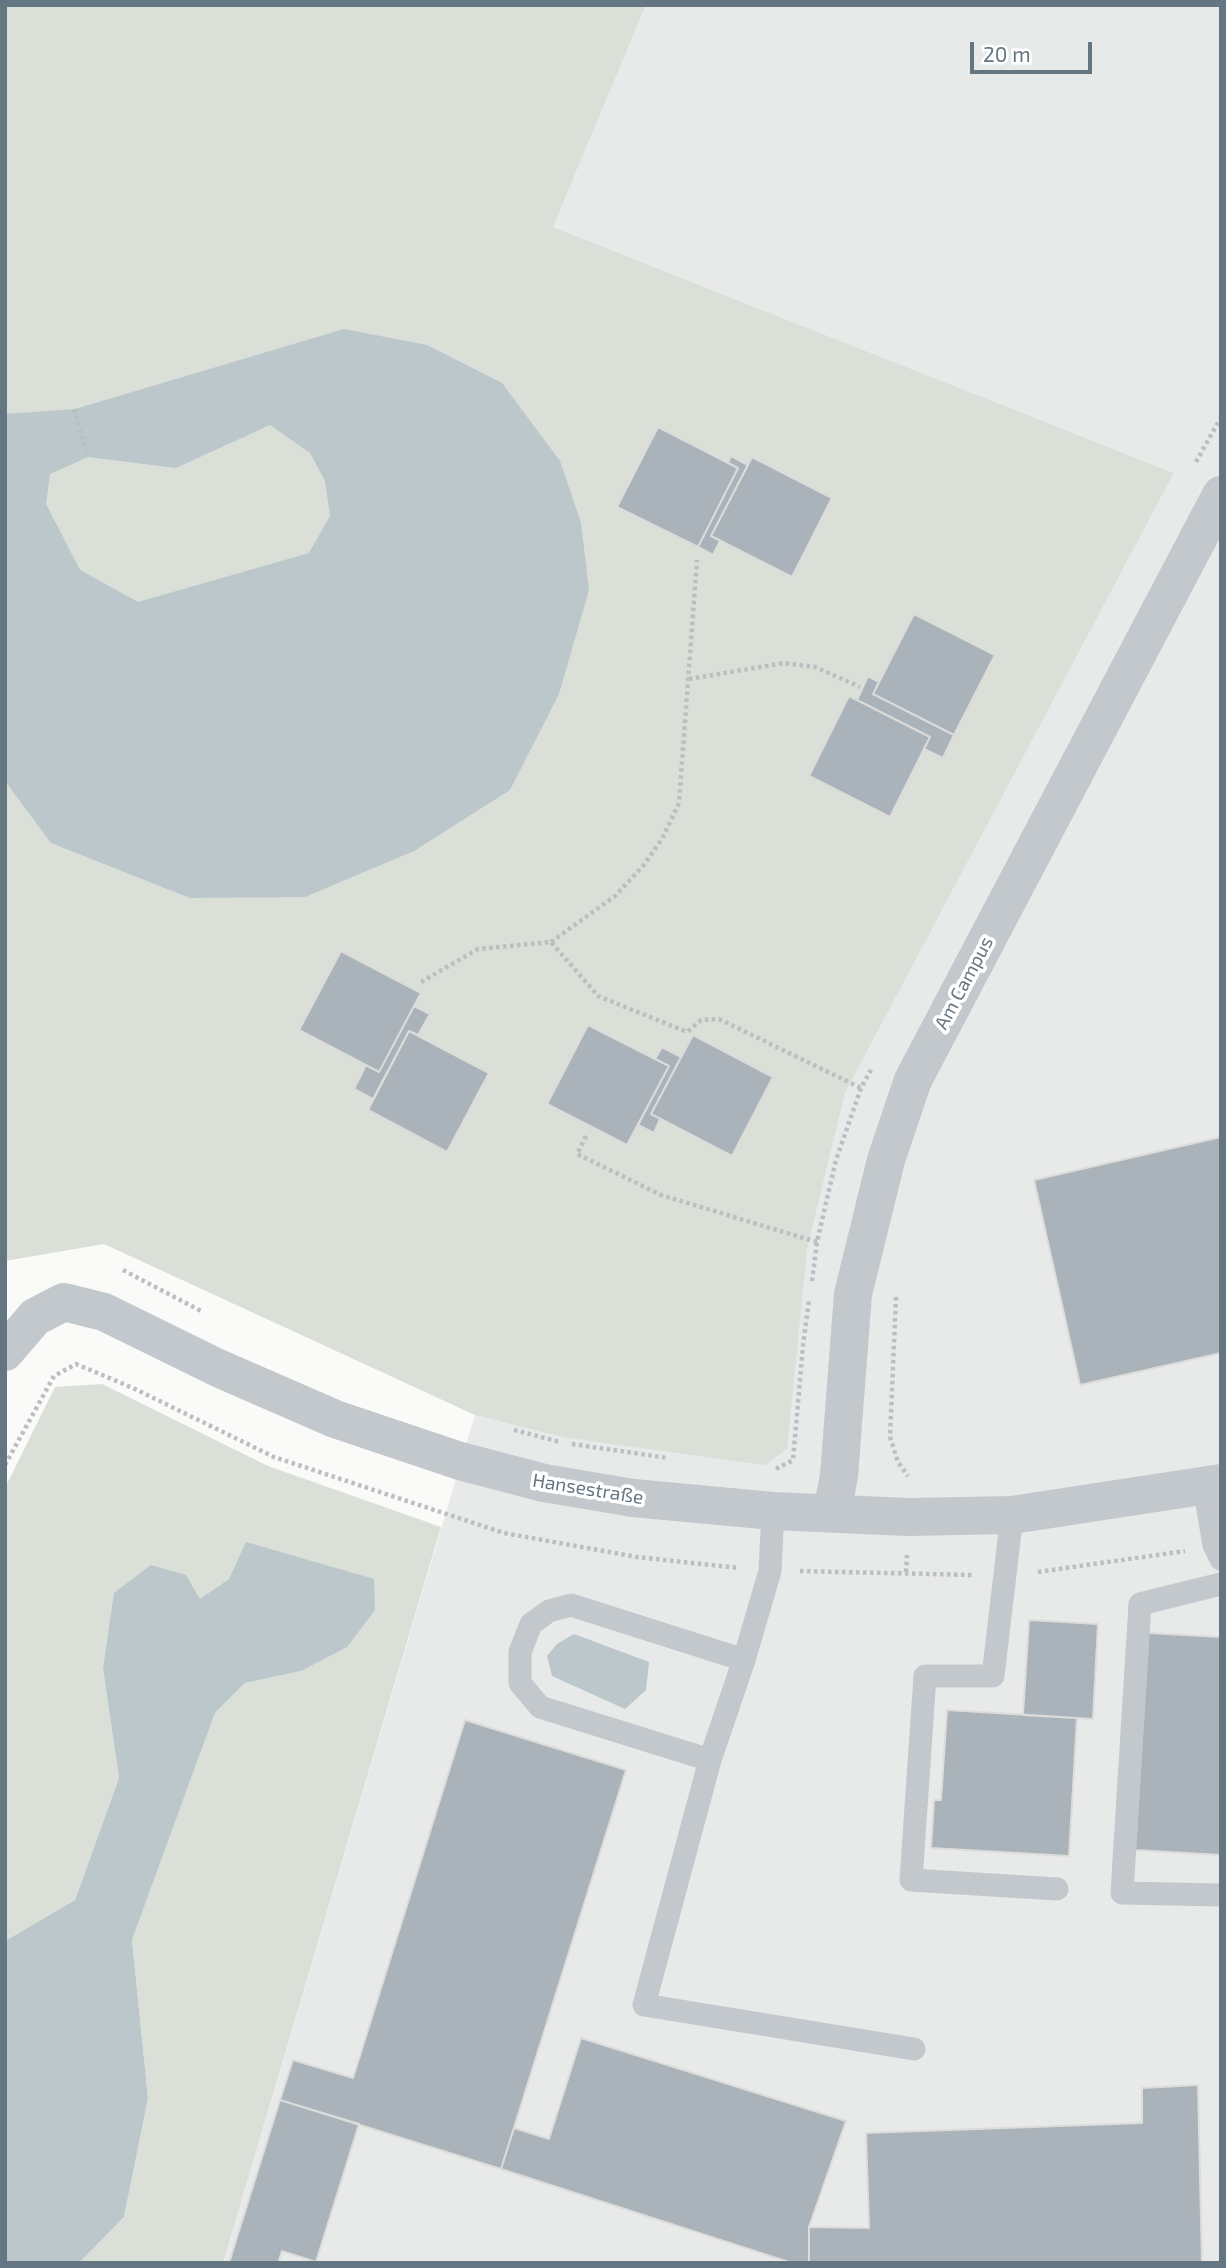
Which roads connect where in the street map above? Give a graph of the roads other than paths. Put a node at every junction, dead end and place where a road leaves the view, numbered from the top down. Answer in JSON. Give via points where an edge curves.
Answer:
{"nodes":[{"id":1,"x":1221,"y":495,"type":"edge"},
{"id":2,"x":5,"y":1352,"type":"edge"},
{"id":3,"x":1212,"y":1485,"type":"edge"},
{"id":4,"x":773,"y":1511,"type":"junction"},
{"id":5,"x":832,"y":1513,"type":"junction"},
{"id":6,"x":1012,"y":1515,"type":"junction"},
{"id":7,"x":1221,"y":1559,"type":"edge"},
{"id":8,"x":1221,"y":1584,"type":"edge"},
{"id":9,"x":744,"y":1660,"type":"junction"},
{"id":10,"x":710,"y":1760,"type":"junction"},
{"id":11,"x":1057,"y":1889,"type":"dead end"},
{"id":12,"x":1221,"y":1895,"type":"edge"},
{"id":13,"x":914,"y":2049,"type":"dead end"}],
"edges":[{"from":1,"to":5,"type":"street","name":"Am Campus","via":[[913,1080],[886,1160],[853,1294]]},
{"from":2,"to":4,"type":"street","name":"Hansestraße","via":[[35,1317],[64,1302],[104,1312],[335,1419],[460,1461],[544,1483],[620,1496]]},
{"from":3,"to":6,"type":"street","name":"Hansestraße"},
{"from":3,"to":7,"type":"lane","via":[[1214,1545]]},
{"from":4,"to":5,"type":"street","name":"Hansestraße"},
{"from":4,"to":9,"type":"lane","via":[[770,1571]]},
{"from":5,"to":6,"type":"street","name":"Hansestraße"},
{"from":6,"to":11,"type":"lane","via":[[993,1676],[925,1675],[911,1880]]},
{"from":8,"to":12,"type":"lane","via":[[1140,1604],[1122,1893]]},
{"from":9,"to":10,"type":"lane"},
{"from":9,"to":10,"type":"lane","via":[[571,1605],[549,1611],[531,1623],[520,1652],[520,1683],[540,1707]]},
{"from":10,"to":13,"type":"lane","via":[[645,2005]]}]}
